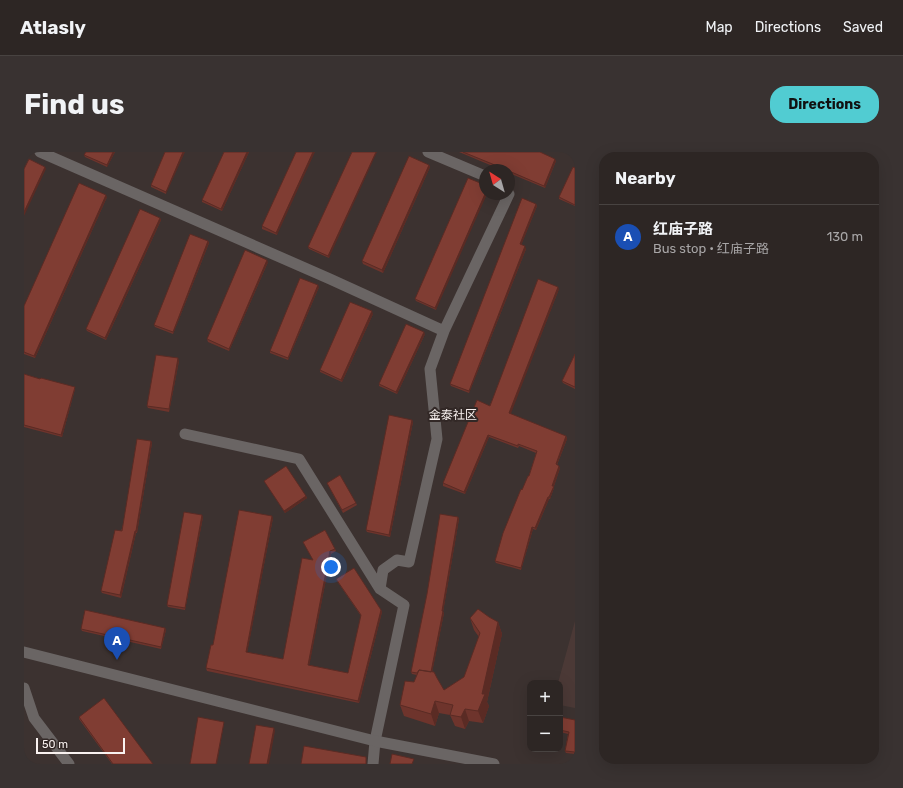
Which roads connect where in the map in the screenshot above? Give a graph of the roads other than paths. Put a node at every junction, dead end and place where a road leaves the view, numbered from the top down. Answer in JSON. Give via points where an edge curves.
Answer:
{"nodes":[{"id":1,"x":40,"y":152,"type":"edge"},
{"id":2,"x":428,"y":152,"type":"edge"},
{"id":3,"x":54,"y":155,"type":"edge"},
{"id":4,"x":479,"y":173,"type":"edge"},
{"id":5,"x":506,"y":200,"type":"edge"},
{"id":6,"x":444,"y":331,"type":"junction"},
{"id":7,"x":185,"y":434,"type":"dead end"},
{"id":8,"x":380,"y":589,"type":"junction"},
{"id":9,"x":24,"y":652,"type":"edge"},
{"id":10,"x":24,"y":688,"type":"edge"},
{"id":11,"x":375,"y":741,"type":"junction"},
{"id":12,"x":70,"y":764,"type":"edge"},
{"id":13,"x":373,"y":764,"type":"edge"},
{"id":14,"x":494,"y":764,"type":"edge"}],
"edges":[{"from":1,"to":3,"type":"street"},
{"from":2,"to":4,"type":"street"},
{"from":3,"to":6,"type":"street"},
{"from":5,"to":6,"type":"street"},
{"from":6,"to":8,"type":"street","via":[[430,369],[437,439],[409,562],[397,560],[383,570]]},
{"from":7,"to":8,"type":"street","via":[[299,459]]},
{"from":8,"to":11,"type":"street","via":[[404,605]]},
{"from":9,"to":11,"type":"street"},
{"from":10,"to":12,"type":"street","via":[[34,718]]},
{"from":11,"to":13,"type":"street"},
{"from":11,"to":14,"type":"street"}]}
